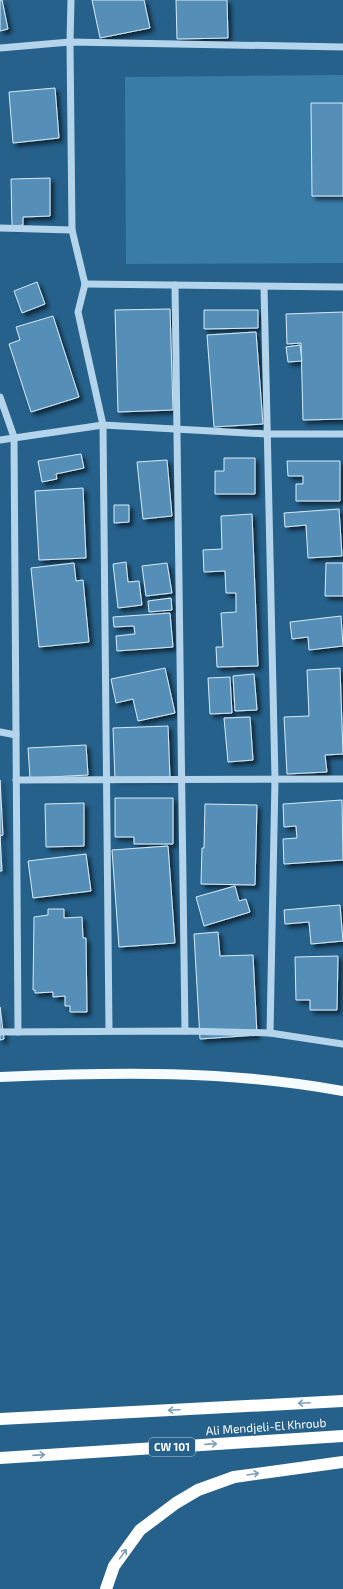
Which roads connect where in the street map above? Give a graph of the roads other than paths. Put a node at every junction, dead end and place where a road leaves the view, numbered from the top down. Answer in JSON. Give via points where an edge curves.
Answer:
{"nodes":[{"id":1,"x":71,"y":0,"type":"edge"},
{"id":2,"x":70,"y":42,"type":"junction"},
{"id":3,"x":343,"y":47,"type":"edge"},
{"id":4,"x":0,"y":48,"type":"edge"},
{"id":5,"x":0,"y":228,"type":"edge"},
{"id":6,"x":72,"y":230,"type":"junction"},
{"id":7,"x":85,"y":284,"type":"junction"},
{"id":8,"x":175,"y":285,"type":"junction"},
{"id":9,"x":264,"y":287,"type":"junction"},
{"id":10,"x":343,"y":287,"type":"edge"},
{"id":11,"x":0,"y":397,"type":"edge"},
{"id":12,"x":103,"y":426,"type":"junction"},
{"id":13,"x":177,"y":429,"type":"junction"},
{"id":14,"x":267,"y":434,"type":"junction"},
{"id":15,"x":343,"y":434,"type":"edge"},
{"id":16,"x":14,"y":437,"type":"junction"},
{"id":17,"x":0,"y":440,"type":"edge"},
{"id":18,"x":0,"y":732,"type":"edge"},
{"id":19,"x":16,"y":735,"type":"junction"},
{"id":20,"x":106,"y":779,"type":"junction"},
{"id":21,"x":182,"y":779,"type":"junction"},
{"id":22,"x":275,"y":779,"type":"junction"},
{"id":23,"x":343,"y":779,"type":"edge"},
{"id":24,"x":16,"y":780,"type":"junction"},
{"id":25,"x":109,"y":1031,"type":"junction"},
{"id":26,"x":185,"y":1031,"type":"junction"},
{"id":27,"x":0,"y":1032,"type":"edge"},
{"id":28,"x":18,"y":1032,"type":"junction"},
{"id":29,"x":270,"y":1033,"type":"junction"},
{"id":30,"x":343,"y":1044,"type":"edge"},
{"id":31,"x":0,"y":1076,"type":"edge"},
{"id":32,"x":343,"y":1091,"type":"edge"},
{"id":33,"x":343,"y":1401,"type":"edge"},
{"id":34,"x":0,"y":1419,"type":"edge"},
{"id":35,"x":343,"y":1436,"type":"edge"},
{"id":36,"x":0,"y":1458,"type":"edge"},
{"id":37,"x":343,"y":1462,"type":"edge"},
{"id":38,"x":106,"y":1589,"type":"edge"}],
"edges":[{"from":1,"to":2,"type":"street"},
{"from":2,"to":3,"type":"street"},
{"from":2,"to":4,"type":"street"},
{"from":2,"to":6,"type":"street"},
{"from":5,"to":6,"type":"street"},
{"from":6,"to":7,"type":"street"},
{"from":7,"to":8,"type":"street"},
{"from":7,"to":12,"type":"street","via":[[78,312]]},
{"from":8,"to":9,"type":"street"},
{"from":8,"to":13,"type":"street"},
{"from":9,"to":10,"type":"street"},
{"from":9,"to":14,"type":"street"},
{"from":11,"to":16,"type":"street"},
{"from":12,"to":13,"type":"street"},
{"from":12,"to":16,"type":"street"},
{"from":12,"to":20,"type":"street"},
{"from":13,"to":14,"type":"street"},
{"from":13,"to":21,"type":"street"},
{"from":14,"to":15,"type":"street"},
{"from":14,"to":22,"type":"street"},
{"from":16,"to":17,"type":"street"},
{"from":16,"to":19,"type":"street"},
{"from":18,"to":19,"type":"street"},
{"from":19,"to":24,"type":"street"},
{"from":20,"to":21,"type":"street"},
{"from":20,"to":24,"type":"street"},
{"from":20,"to":25,"type":"street"},
{"from":21,"to":22,"type":"street"},
{"from":21,"to":26,"type":"street"},
{"from":22,"to":23,"type":"street"},
{"from":22,"to":29,"type":"street"},
{"from":24,"to":28,"type":"street"},
{"from":25,"to":26,"type":"street"},
{"from":25,"to":28,"type":"street"},
{"from":26,"to":29,"type":"street"},
{"from":27,"to":28,"type":"street"},
{"from":29,"to":30,"type":"street"},
{"from":31,"to":32,"type":"main road","via":[[121,1073],[213,1075],[300,1083]]},
{"from":33,"to":34,"type":"highway","name":"Ali Mendjeli-El Khroub","one_way":true},
{"from":36,"to":35,"type":"highway","name":"Ali Mendjeli-El Khroub","number":"CW 101","one_way":true},
{"from":38,"to":37,"type":"highway","one_way":true,"via":[[114,1566],[140,1530],[198,1490],[234,1478]]}]}
